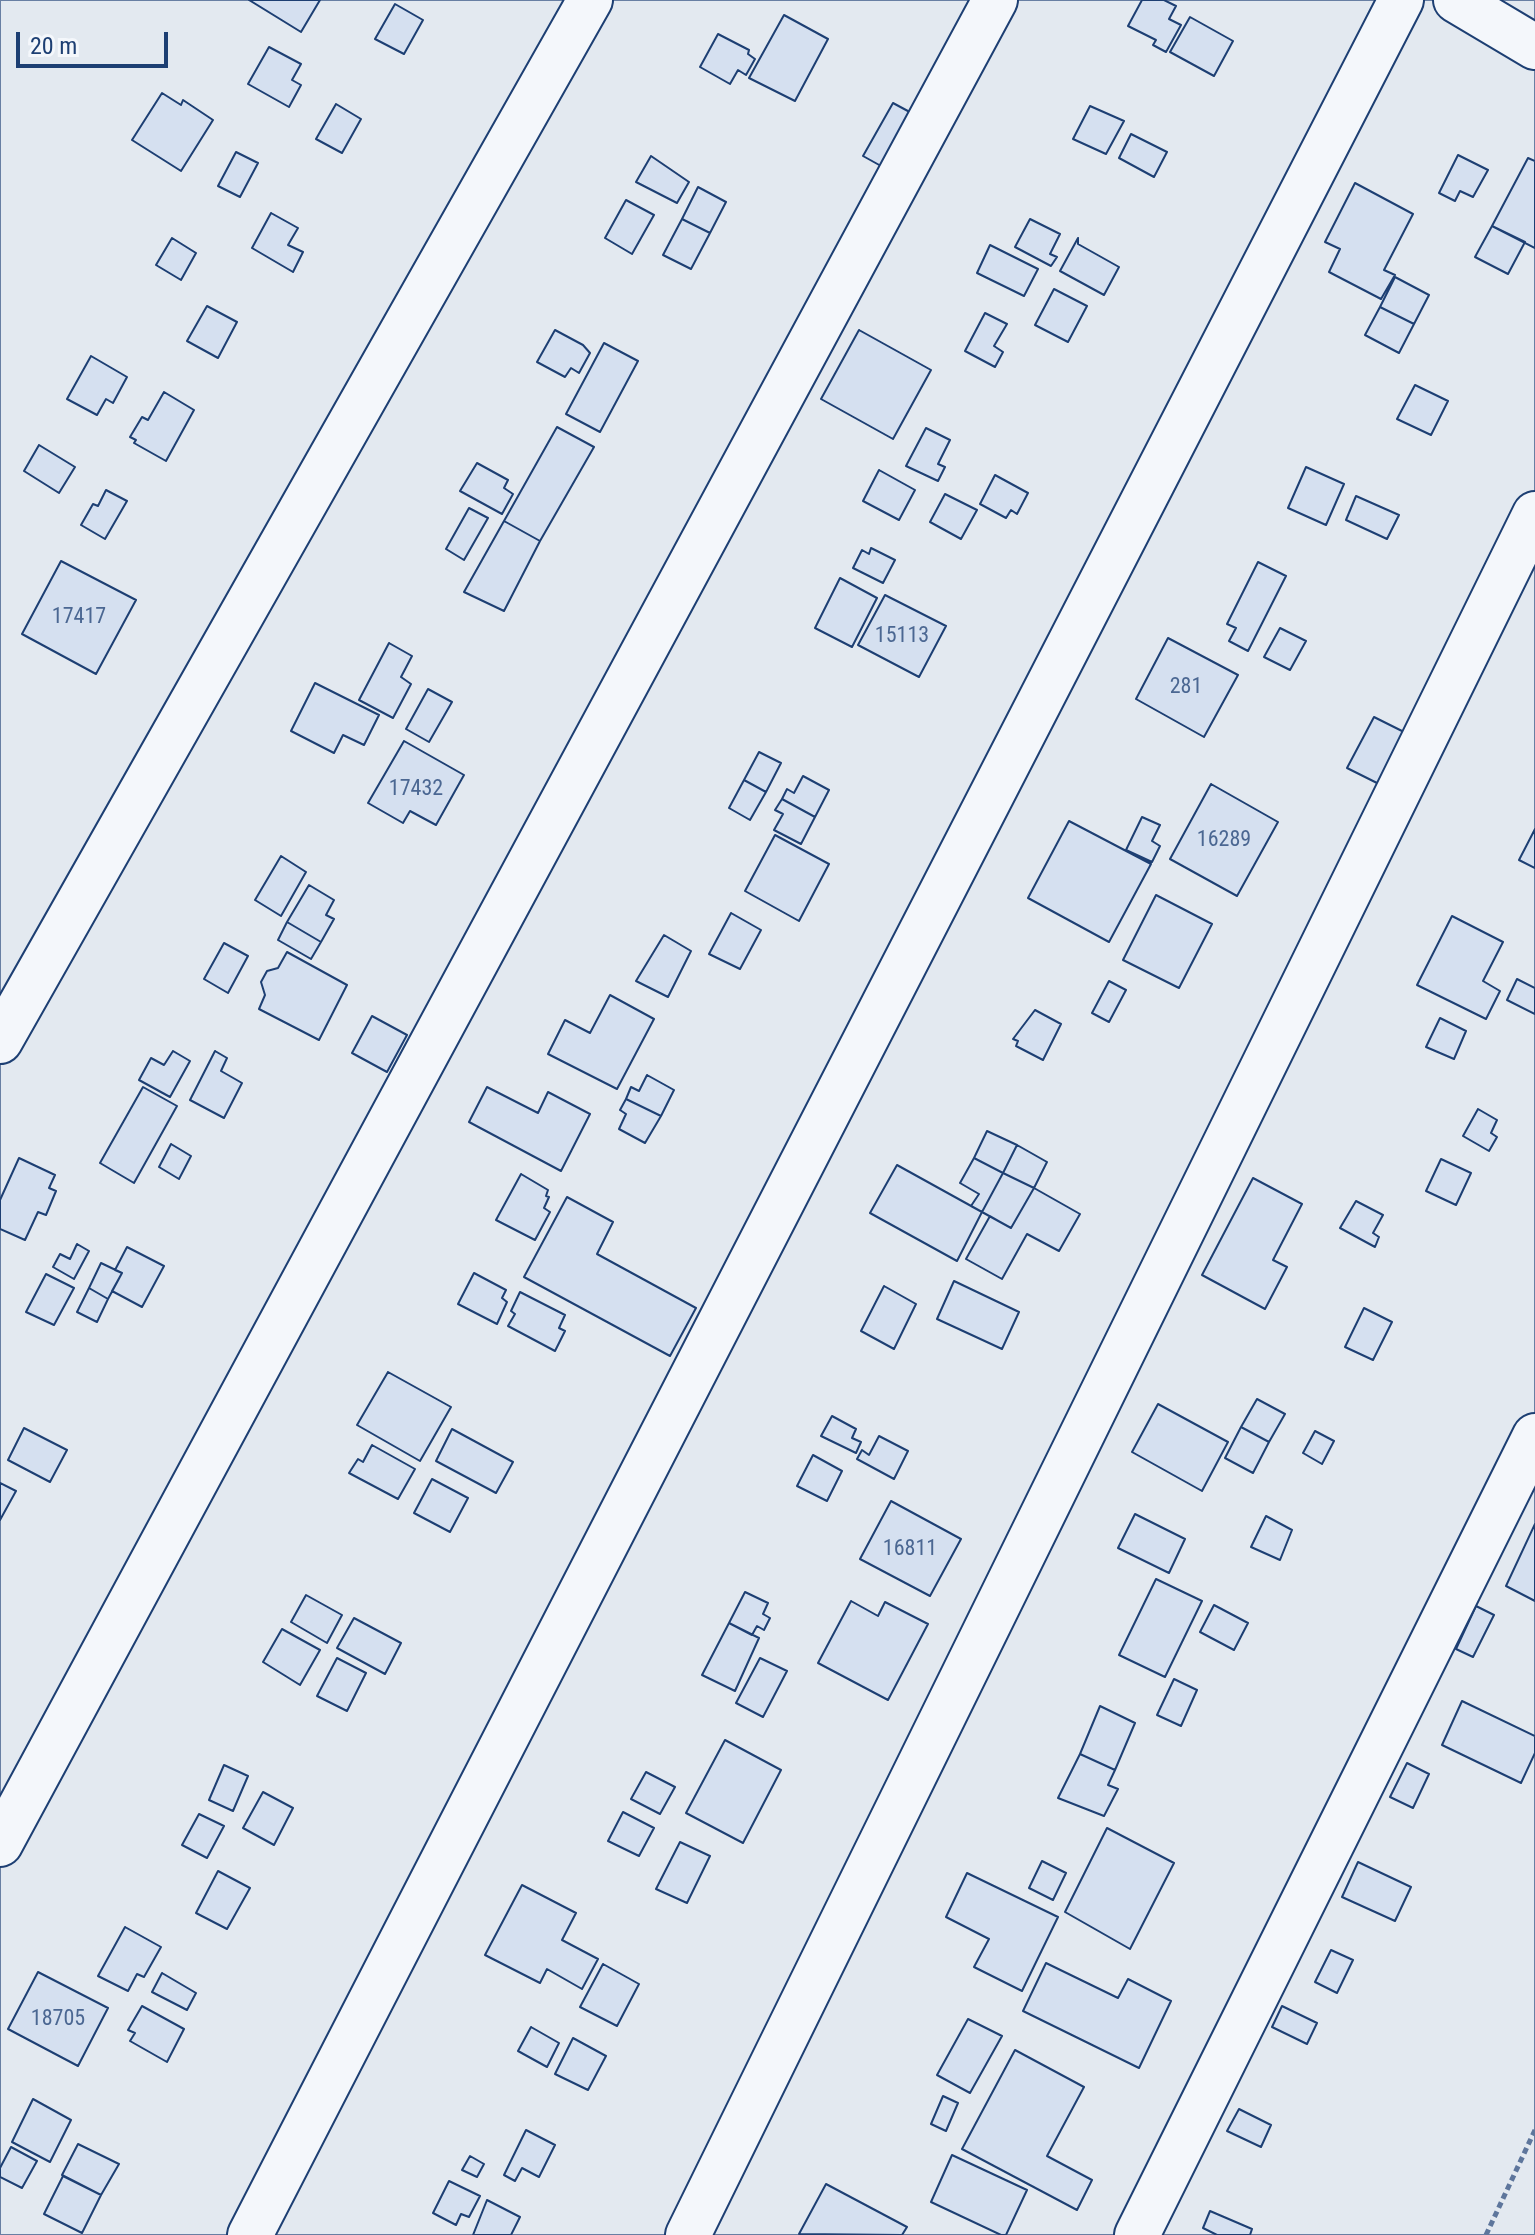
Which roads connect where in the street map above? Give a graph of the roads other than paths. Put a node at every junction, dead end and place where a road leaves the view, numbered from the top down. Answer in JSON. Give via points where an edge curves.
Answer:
{"nodes":[{"id":1,"x":590,"y":0,"type":"edge"},
{"id":2,"x":995,"y":0,"type":"edge"},
{"id":3,"x":1401,"y":0,"type":"edge"},
{"id":4,"x":1456,"y":0,"type":"edge"},
{"id":5,"x":1535,"y":47,"type":"edge"},
{"id":6,"x":1535,"y":514,"type":"edge"},
{"id":7,"x":0,"y":1041,"type":"edge"},
{"id":8,"x":1535,"y":1436,"type":"edge"},
{"id":9,"x":0,"y":1844,"type":"edge"},
{"id":10,"x":250,"y":2235,"type":"edge"},
{"id":11,"x":688,"y":2235,"type":"edge"},
{"id":12,"x":1137,"y":2235,"type":"edge"}],
"edges":[{"from":1,"to":7,"type":"street"},
{"from":2,"to":9,"type":"street"},
{"from":3,"to":10,"type":"street"},
{"from":4,"to":5,"type":"street"},
{"from":6,"to":11,"type":"street"},
{"from":8,"to":12,"type":"street"}]}
